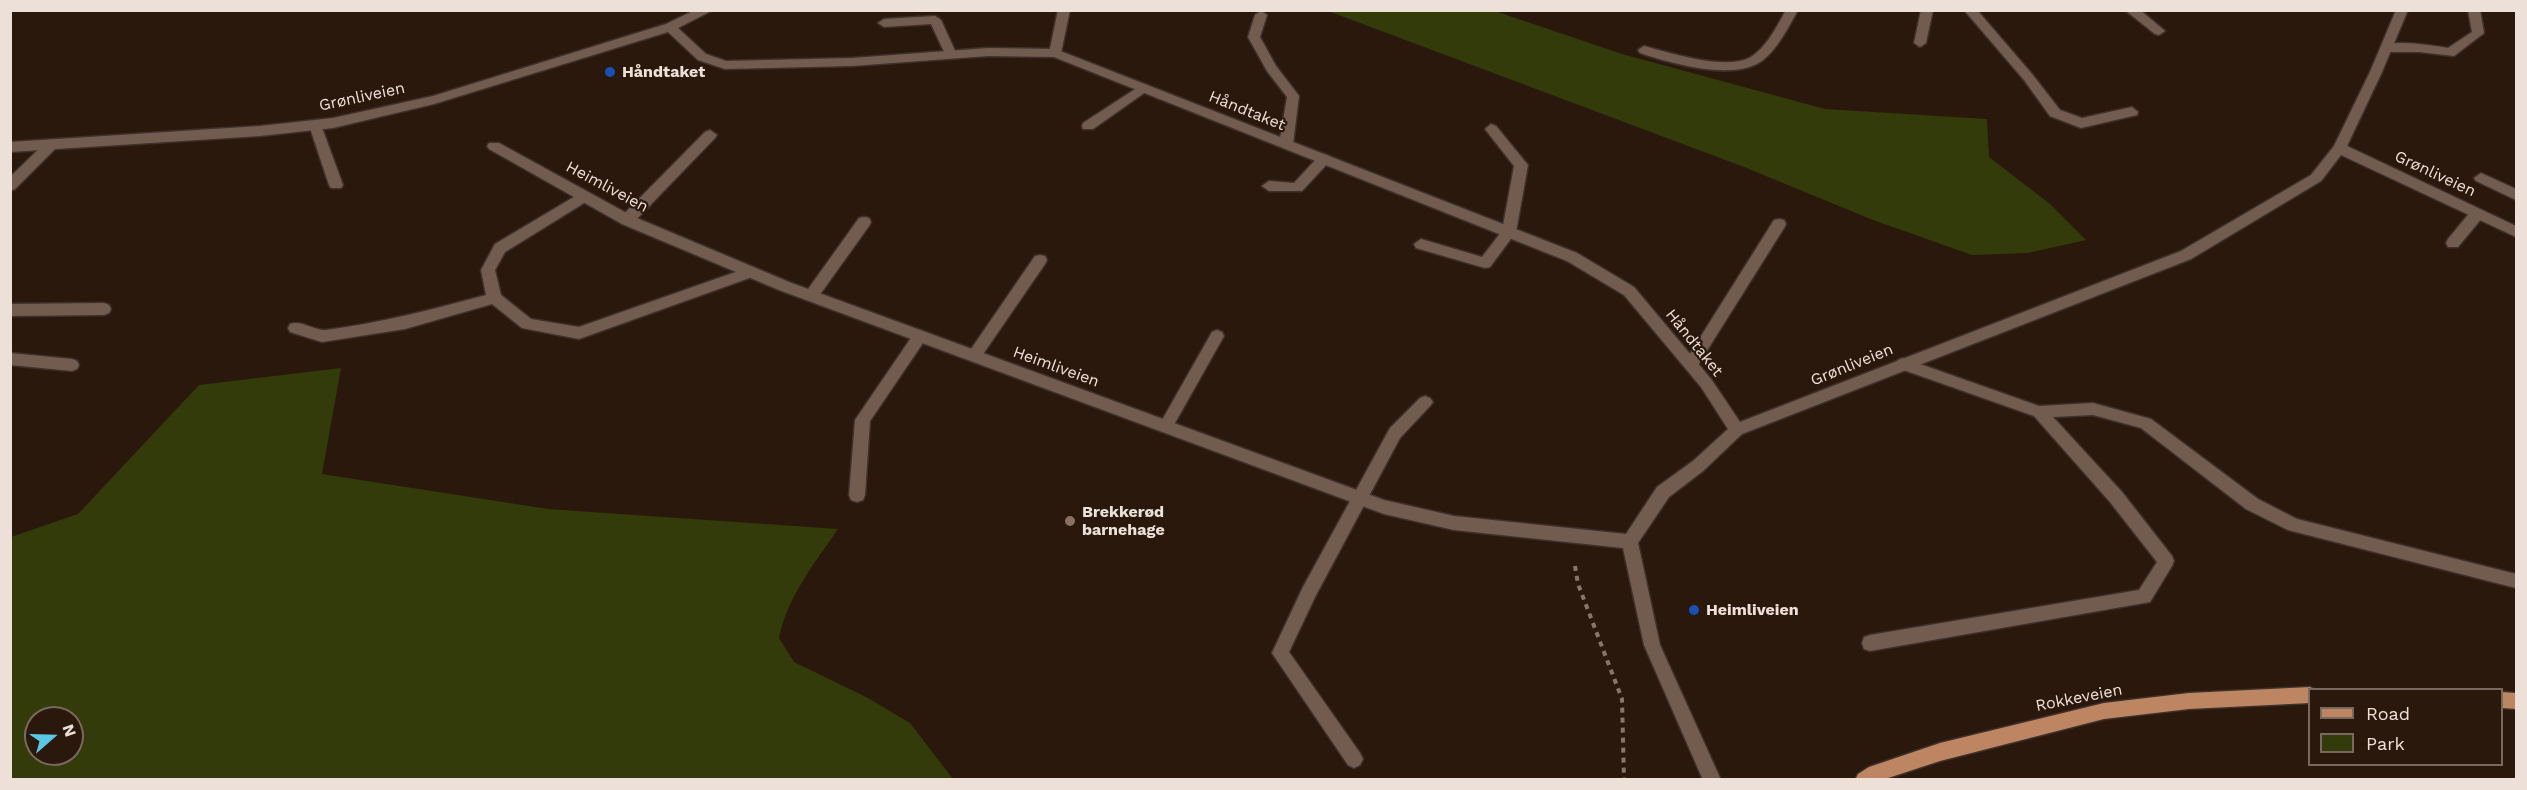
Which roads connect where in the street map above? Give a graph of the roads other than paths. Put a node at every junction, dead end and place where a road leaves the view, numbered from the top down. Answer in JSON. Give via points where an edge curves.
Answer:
{"nodes":[{"id":1,"x":707,"y":10,"type":"edge"},
{"id":2,"x":1065,"y":10,"type":"edge"},
{"id":3,"x":1792,"y":10,"type":"edge"},
{"id":4,"x":1927,"y":10,"type":"edge"},
{"id":5,"x":1970,"y":10,"type":"edge"},
{"id":6,"x":2131,"y":10,"type":"edge"},
{"id":7,"x":2402,"y":10,"type":"edge"},
{"id":8,"x":2474,"y":10,"type":"edge"},
{"id":9,"x":1261,"y":15,"type":"dead end"},
{"id":10,"x":884,"y":23,"type":"dead end"},
{"id":11,"x":670,"y":27,"type":"junction"},
{"id":12,"x":2159,"y":31,"type":"dead end"},
{"id":13,"x":1920,"y":43,"type":"dead end"},
{"id":14,"x":2387,"y":48,"type":"junction"},
{"id":15,"x":1644,"y":50,"type":"dead end"},
{"id":16,"x":1055,"y":53,"type":"junction"},
{"id":17,"x":951,"y":55,"type":"junction"},
{"id":18,"x":1143,"y":88,"type":"junction"},
{"id":19,"x":2132,"y":112,"type":"dead end"},
{"id":20,"x":315,"y":125,"type":"junction"},
{"id":21,"x":1088,"y":126,"type":"dead end"},
{"id":22,"x":1491,"y":129,"type":"dead end"},
{"id":23,"x":710,"y":135,"type":"dead end"},
{"id":24,"x":1286,"y":144,"type":"junction"},
{"id":25,"x":51,"y":145,"type":"junction"},
{"id":26,"x":494,"y":146,"type":"dead end"},
{"id":27,"x":10,"y":147,"type":"edge"},
{"id":28,"x":2340,"y":147,"type":"junction"},
{"id":29,"x":1324,"y":159,"type":"junction"},
{"id":30,"x":2481,"y":178,"type":"dead end"},
{"id":31,"x":336,"y":185,"type":"dead end"},
{"id":32,"x":10,"y":186,"type":"edge"},
{"id":33,"x":1269,"y":186,"type":"dead end"},
{"id":34,"x":2517,"y":195,"type":"edge"},
{"id":35,"x":584,"y":196,"type":"junction"},
{"id":36,"x":2477,"y":214,"type":"junction"},
{"id":37,"x":627,"y":220,"type":"junction"},
{"id":38,"x":864,"y":222,"type":"dead end"},
{"id":39,"x":1779,"y":224,"type":"dead end"},
{"id":40,"x":1509,"y":232,"type":"junction"},
{"id":41,"x":2517,"y":232,"type":"edge"},
{"id":42,"x":2453,"y":243,"type":"dead end"},
{"id":43,"x":1421,"y":244,"type":"dead end"},
{"id":44,"x":1040,"y":260,"type":"dead end"},
{"id":45,"x":750,"y":272,"type":"junction"},
{"id":46,"x":811,"y":297,"type":"junction"},
{"id":47,"x":494,"y":298,"type":"junction"},
{"id":48,"x":104,"y":309,"type":"dead end"},
{"id":49,"x":10,"y":310,"type":"edge"},
{"id":50,"x":295,"y":328,"type":"dead end"},
{"id":51,"x":920,"y":336,"type":"junction"},
{"id":52,"x":1217,"y":336,"type":"dead end"},
{"id":53,"x":974,"y":356,"type":"junction"},
{"id":54,"x":10,"y":359,"type":"edge"},
{"id":55,"x":72,"y":364,"type":"dead end"},
{"id":56,"x":1691,"y":364,"type":"junction"},
{"id":57,"x":1903,"y":364,"type":"junction"},
{"id":58,"x":1425,"y":402,"type":"dead end"},
{"id":59,"x":2039,"y":412,"type":"junction"},
{"id":60,"x":1166,"y":426,"type":"junction"},
{"id":61,"x":1737,"y":430,"type":"junction"},
{"id":62,"x":857,"y":495,"type":"dead end"},
{"id":63,"x":1359,"y":498,"type":"junction"},
{"id":64,"x":1630,"y":542,"type":"junction"},
{"id":65,"x":2517,"y":581,"type":"edge"},
{"id":66,"x":1870,"y":643,"type":"dead end"},
{"id":67,"x":2308,"y":695,"type":"edge"},
{"id":68,"x":1354,"y":759,"type":"dead end"},
{"id":69,"x":1875,"y":777,"type":"edge"},
{"id":70,"x":1712,"y":780,"type":"edge"}],
"edges":[{"from":1,"to":11,"type":"street","name":"Grønliveien"},
{"from":2,"to":16,"type":"street"},
{"from":3,"to":15,"type":"street","via":[[1776,38],[1752,62],[1728,65],[1675,60]]},
{"from":4,"to":13,"type":"street"},
{"from":5,"to":19,"type":"street","via":[[2055,113],[2081,123]]},
{"from":6,"to":12,"type":"street"},
{"from":7,"to":14,"type":"street","name":"Grønliveien"},
{"from":8,"to":14,"type":"street","via":[[2478,33],[2450,53]]},
{"from":9,"to":24,"type":"street","via":[[1254,37],[1293,96]]},
{"from":10,"to":17,"type":"street","via":[[935,21]]},
{"from":11,"to":17,"type":"street","name":"Håndtaket","via":[[702,57],[725,65]]},
{"from":11,"to":20,"type":"street","name":"Grønliveien","via":[[434,100]]},
{"from":14,"to":28,"type":"street","name":"Grønliveien"},
{"from":16,"to":17,"type":"street","name":"Håndtaket"},
{"from":16,"to":18,"type":"street","name":"Håndtaket"},
{"from":18,"to":21,"type":"street"},
{"from":18,"to":24,"type":"street","name":"Håndtaket"},
{"from":20,"to":25,"type":"street","name":"Grønliveien"},
{"from":20,"to":31,"type":"street"},
{"from":22,"to":40,"type":"street","via":[[1521,165]]},
{"from":23,"to":37,"type":"street"},
{"from":24,"to":29,"type":"street","name":"Håndtaket"},
{"from":25,"to":27,"type":"street","name":"Grønliveien"},
{"from":25,"to":32,"type":"street"},
{"from":26,"to":35,"type":"street","name":"Heimliveien"},
{"from":28,"to":36,"type":"street","name":"Grønliveien"},
{"from":28,"to":57,"type":"street","name":"Grønliveien","via":[[2316,178],[2186,255]]},
{"from":29,"to":33,"type":"street","via":[[1297,188]]},
{"from":29,"to":40,"type":"street","name":"Håndtaket"},
{"from":30,"to":34,"type":"street"},
{"from":35,"to":37,"type":"street","name":"Heimliveien"},
{"from":35,"to":47,"type":"street","via":[[500,248],[488,270]]},
{"from":36,"to":41,"type":"street","name":"Grønliveien"},
{"from":36,"to":42,"type":"street"},
{"from":37,"to":45,"type":"street","name":"Heimliveien"},
{"from":38,"to":46,"type":"street"},
{"from":39,"to":56,"type":"street"},
{"from":40,"to":43,"type":"street","via":[[1485,263]]},
{"from":40,"to":56,"type":"street","name":"Håndtaket","via":[[1572,257],[1629,291]]},
{"from":44,"to":53,"type":"street"},
{"from":45,"to":46,"type":"street","name":"Heimliveien"},
{"from":45,"to":47,"type":"street","via":[[579,333],[527,324]]},
{"from":46,"to":51,"type":"street","name":"Heimliveien"},
{"from":47,"to":50,"type":"street","via":[[405,323],[322,336]]},
{"from":48,"to":49,"type":"street"},
{"from":51,"to":53,"type":"street","name":"Heimliveien"},
{"from":51,"to":62,"type":"street","via":[[863,420]]},
{"from":52,"to":60,"type":"street"},
{"from":53,"to":60,"type":"street","name":"Heimliveien"},
{"from":54,"to":55,"type":"street"},
{"from":56,"to":61,"type":"street","name":"Håndtaket"},
{"from":57,"to":59,"type":"street"},
{"from":57,"to":61,"type":"street","name":"Grønliveien"},
{"from":58,"to":63,"type":"street","via":[[1395,433]]},
{"from":59,"to":65,"type":"street","via":[[2093,409],[2146,423],[2252,504],[2294,525]]},
{"from":59,"to":66,"type":"street","via":[[2116,496],[2166,561],[2144,597]]},
{"from":60,"to":63,"type":"street","name":"Heimliveien"},
{"from":61,"to":64,"type":"street","name":"Grønliveien","via":[[1663,492]]},
{"from":63,"to":64,"type":"street","name":"Heimliveien","via":[[1454,523]]},
{"from":63,"to":68,"type":"street","via":[[1280,653]]},
{"from":64,"to":70,"type":"street","via":[[1652,645]]},
{"from":67,"to":69,"type":"main road","name":"Rokkeveien","via":[[2189,701],[2104,711],[1940,752]]}]}
